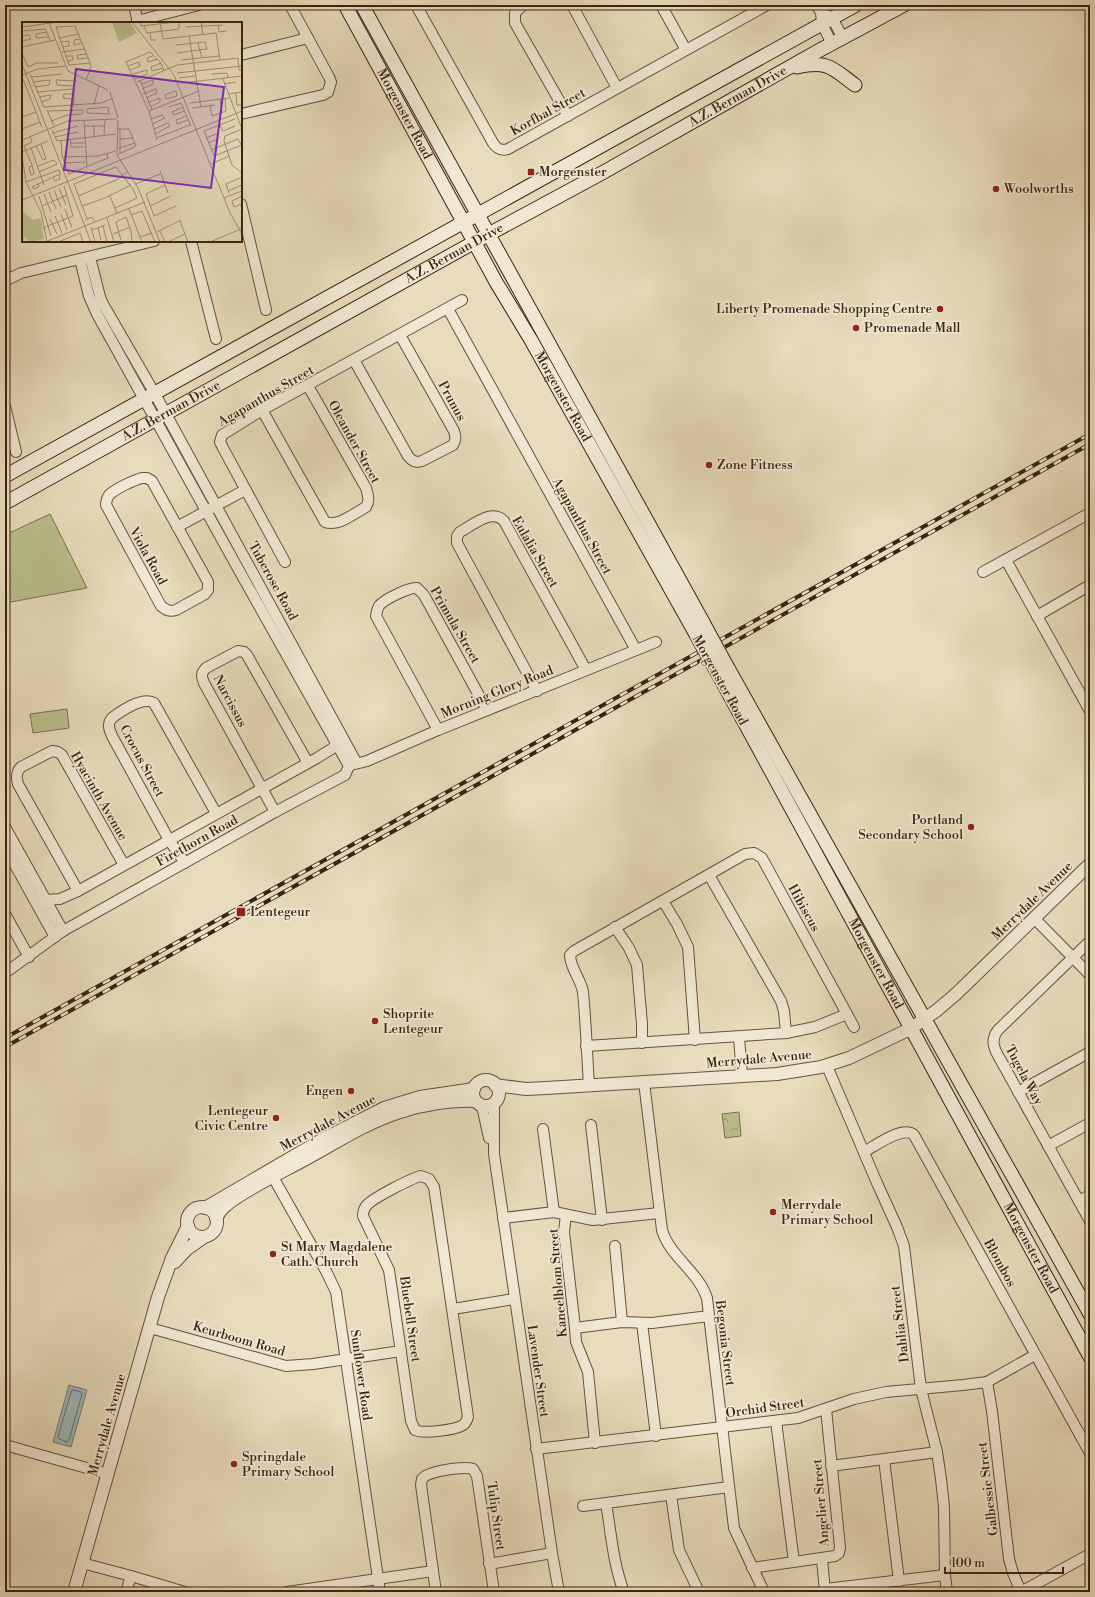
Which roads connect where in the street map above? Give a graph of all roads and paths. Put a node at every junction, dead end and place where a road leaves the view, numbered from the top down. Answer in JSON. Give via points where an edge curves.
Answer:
{"nodes":[{"id":1,"x":134,"y":5,"type":"edge"},
{"id":2,"x":199,"y":5,"type":"edge"},
{"id":3,"x":290,"y":5,"type":"edge"},
{"id":4,"x":345,"y":5,"type":"edge"},
{"id":5,"x":362,"y":5,"type":"edge"},
{"id":6,"x":416,"y":5,"type":"edge"},
{"id":7,"x":524,"y":5,"type":"edge"},
{"id":8,"x":572,"y":5,"type":"edge"},
{"id":9,"x":661,"y":5,"type":"edge"},
{"id":10,"x":768,"y":5,"type":"edge"},
{"id":11,"x":856,"y":5,"type":"edge"},
{"id":12,"x":904,"y":5,"type":"edge"},
{"id":13,"x":752,"y":9,"type":"edge"},
{"id":14,"x":823,"y":15,"type":"edge"},
{"id":15,"x":138,"y":22,"type":"edge"},
{"id":16,"x":308,"y":38,"type":"junction"},
{"id":17,"x":838,"y":41,"type":"junction"},
{"id":18,"x":686,"y":50,"type":"junction"},
{"id":19,"x":242,"y":55,"type":"edge"},
{"id":20,"x":788,"y":69,"type":"junction"},
{"id":21,"x":855,"y":85,"type":"dead end"},
{"id":22,"x":617,"y":88,"type":"junction"},
{"id":23,"x":242,"y":114,"type":"edge"},
{"id":24,"x":568,"y":116,"type":"junction"},
{"id":25,"x":478,"y":214,"type":"junction"},
{"id":26,"x":242,"y":216,"type":"edge"},
{"id":27,"x":464,"y":222,"type":"junction"},
{"id":28,"x":489,"y":234,"type":"junction"},
{"id":29,"x":150,"y":242,"type":"edge"},
{"id":30,"x":191,"y":242,"type":"edge"},
{"id":31,"x":474,"y":242,"type":"junction"},
{"id":32,"x":85,"y":258,"type":"junction"},
{"id":33,"x":5,"y":281,"type":"edge"},
{"id":34,"x":462,"y":300,"type":"dead end"},
{"id":35,"x":448,"y":309,"type":"junction"},
{"id":36,"x":266,"y":310,"type":"dead end"},
{"id":37,"x":400,"y":335,"type":"junction"},
{"id":38,"x":216,"y":339,"type":"dead end"},
{"id":39,"x":354,"y":360,"type":"junction"},
{"id":40,"x":308,"y":386,"type":"junction"},
{"id":41,"x":149,"y":397,"type":"junction"},
{"id":42,"x":5,"y":406,"type":"edge"},
{"id":43,"x":262,"y":410,"type":"junction"},
{"id":44,"x":160,"y":416,"type":"junction"},
{"id":45,"x":16,"y":452,"type":"dead end"},
{"id":46,"x":5,"y":476,"type":"edge"},
{"id":47,"x":245,"y":490,"type":"junction"},
{"id":48,"x":5,"y":503,"type":"edge"},
{"id":49,"x":216,"y":505,"type":"junction"},
{"id":50,"x":205,"y":511,"type":"junction"},
{"id":51,"x":1090,"y":513,"type":"edge"},
{"id":52,"x":177,"y":527,"type":"junction"},
{"id":53,"x":1006,"y":560,"type":"junction"},
{"id":54,"x":285,"y":562,"type":"dead end"},
{"id":55,"x":984,"y":572,"type":"dead end"},
{"id":56,"x":1090,"y":585,"type":"edge"},
{"id":57,"x":1037,"y":616,"type":"junction"},
{"id":58,"x":698,"y":627,"type":"junction"},
{"id":59,"x":656,"y":642,"type":"dead end"},
{"id":60,"x":636,"y":650,"type":"junction"},
{"id":61,"x":586,"y":670,"type":"junction"},
{"id":62,"x":722,"y":670,"type":"junction"},
{"id":63,"x":537,"y":690,"type":"junction"},
{"id":64,"x":1089,"y":708,"type":"edge"},
{"id":65,"x":488,"y":710,"type":"junction"},
{"id":66,"x":438,"y":730,"type":"junction"},
{"id":67,"x":340,"y":741,"type":"junction"},
{"id":68,"x":308,"y":763,"type":"junction"},
{"id":69,"x":353,"y":764,"type":"junction"},
{"id":70,"x":263,"y":788,"type":"junction"},
{"id":71,"x":275,"y":812,"type":"junction"},
{"id":72,"x":216,"y":814,"type":"junction"},
{"id":73,"x":5,"y":827,"type":"edge"},
{"id":74,"x":169,"y":840,"type":"junction"},
{"id":75,"x":5,"y":846,"type":"edge"},
{"id":76,"x":185,"y":863,"type":"junction"},
{"id":77,"x":1090,"y":864,"type":"edge"},
{"id":78,"x":124,"y":865,"type":"junction"},
{"id":79,"x":709,"y":875,"type":"junction"},
{"id":80,"x":78,"y":890,"type":"junction"},
{"id":81,"x":663,"y":901,"type":"junction"},
{"id":82,"x":42,"y":903,"type":"junction"},
{"id":83,"x":5,"y":914,"type":"edge"},
{"id":84,"x":1034,"y":918,"type":"junction"},
{"id":85,"x":615,"y":927,"type":"junction"},
{"id":86,"x":59,"y":934,"type":"junction"},
{"id":87,"x":1090,"y":941,"type":"edge"},
{"id":88,"x":28,"y":956,"type":"junction"},
{"id":89,"x":1072,"y":958,"type":"junction"},
{"id":90,"x":5,"y":973,"type":"edge"},
{"id":91,"x":1090,"y":975,"type":"edge"},
{"id":92,"x":847,"y":1014,"type":"junction"},
{"id":93,"x":925,"y":1020,"type":"junction"},
{"id":94,"x":854,"y":1027,"type":"dead end"},
{"id":95,"x":910,"y":1028,"type":"junction"},
{"id":96,"x":786,"y":1033,"type":"junction"},
{"id":97,"x":739,"y":1037,"type":"junction"},
{"id":98,"x":695,"y":1040,"type":"junction"},
{"id":99,"x":642,"y":1043,"type":"junction"},
{"id":100,"x":586,"y":1046,"type":"junction"},
{"id":101,"x":1090,"y":1052,"type":"edge"},
{"id":102,"x":827,"y":1066,"type":"junction"},
{"id":103,"x":742,"y":1076,"type":"junction"},
{"id":104,"x":644,"y":1082,"type":"junction"},
{"id":105,"x":495,"y":1085,"type":"junction"},
{"id":106,"x":589,"y":1086,"type":"junction"},
{"id":107,"x":526,"y":1089,"type":"junction"},
{"id":108,"x":1018,"y":1092,"type":"junction"},
{"id":109,"x":484,"y":1100,"type":"junction"},
{"id":110,"x":1090,"y":1123,"type":"edge"},
{"id":111,"x":591,"y":1124,"type":"dead end"},
{"id":112,"x":354,"y":1128,"type":"junction"},
{"id":113,"x":543,"y":1130,"type":"dead end"},
{"id":114,"x":1048,"y":1146,"type":"junction"},
{"id":115,"x":864,"y":1152,"type":"junction"},
{"id":116,"x":273,"y":1177,"type":"junction"},
{"id":117,"x":1090,"y":1195,"type":"edge"},
{"id":118,"x":1079,"y":1201,"type":"junction"},
{"id":119,"x":205,"y":1208,"type":"junction"},
{"id":120,"x":554,"y":1212,"type":"junction"},
{"id":121,"x":659,"y":1213,"type":"junction"},
{"id":122,"x":566,"y":1215,"type":"junction"},
{"id":123,"x":216,"y":1218,"type":"junction"},
{"id":124,"x":503,"y":1218,"type":"junction"},
{"id":125,"x":602,"y":1220,"type":"junction"},
{"id":126,"x":1090,"y":1221,"type":"edge"},
{"id":127,"x":188,"y":1226,"type":"junction"},
{"id":128,"x":204,"y":1237,"type":"junction"},
{"id":129,"x":615,"y":1246,"type":"dead end"},
{"id":130,"x":170,"y":1267,"type":"junction"},
{"id":131,"x":514,"y":1299,"type":"junction"},
{"id":132,"x":453,"y":1309,"type":"junction"},
{"id":133,"x":1090,"y":1314,"type":"edge"},
{"id":134,"x":709,"y":1316,"type":"junction"},
{"id":135,"x":622,"y":1322,"type":"junction"},
{"id":136,"x":642,"y":1323,"type":"junction"},
{"id":137,"x":150,"y":1328,"type":"junction"},
{"id":138,"x":574,"y":1328,"type":"junction"},
{"id":139,"x":401,"y":1351,"type":"junction"},
{"id":140,"x":1036,"y":1355,"type":"junction"},
{"id":141,"x":1090,"y":1357,"type":"edge"},
{"id":142,"x":346,"y":1359,"type":"junction"},
{"id":143,"x":987,"y":1382,"type":"junction"},
{"id":144,"x":921,"y":1389,"type":"junction"},
{"id":145,"x":826,"y":1409,"type":"junction"},
{"id":146,"x":776,"y":1421,"type":"junction"},
{"id":147,"x":722,"y":1427,"type":"junction"},
{"id":148,"x":656,"y":1436,"type":"junction"},
{"id":149,"x":595,"y":1443,"type":"junction"},
{"id":150,"x":5,"y":1445,"type":"edge"},
{"id":151,"x":536,"y":1449,"type":"junction"},
{"id":152,"x":937,"y":1452,"type":"junction"},
{"id":153,"x":1090,"y":1453,"type":"edge"},
{"id":154,"x":884,"y":1459,"type":"junction"},
{"id":155,"x":831,"y":1466,"type":"junction"},
{"id":156,"x":108,"y":1474,"type":"junction"},
{"id":157,"x":729,"y":1487,"type":"junction"},
{"id":158,"x":671,"y":1495,"type":"junction"},
{"id":159,"x":606,"y":1503,"type":"junction"},
{"id":160,"x":583,"y":1506,"type":"dead end"},
{"id":161,"x":552,"y":1553,"type":"junction"},
{"id":162,"x":1090,"y":1554,"type":"edge"},
{"id":163,"x":822,"y":1559,"type":"junction"},
{"id":164,"x":794,"y":1562,"type":"junction"},
{"id":165,"x":82,"y":1563,"type":"junction"},
{"id":166,"x":490,"y":1564,"type":"junction"},
{"id":167,"x":752,"y":1568,"type":"junction"},
{"id":168,"x":433,"y":1571,"type":"junction"},
{"id":169,"x":945,"y":1575,"type":"junction"},
{"id":170,"x":131,"y":1576,"type":"junction"},
{"id":171,"x":378,"y":1579,"type":"junction"},
{"id":172,"x":899,"y":1581,"type":"junction"},
{"id":173,"x":325,"y":1589,"type":"edge"},
{"id":174,"x":825,"y":1590,"type":"edge"},
{"id":175,"x":74,"y":1592,"type":"edge"},
{"id":176,"x":126,"y":1592,"type":"edge"},
{"id":177,"x":182,"y":1592,"type":"edge"},
{"id":178,"x":287,"y":1592,"type":"edge"},
{"id":179,"x":380,"y":1592,"type":"edge"},
{"id":180,"x":436,"y":1592,"type":"edge"},
{"id":181,"x":494,"y":1592,"type":"edge"},
{"id":182,"x":559,"y":1592,"type":"edge"},
{"id":183,"x":624,"y":1592,"type":"edge"},
{"id":184,"x":699,"y":1592,"type":"edge"},
{"id":185,"x":764,"y":1592,"type":"edge"},
{"id":186,"x":947,"y":1592,"type":"edge"},
{"id":187,"x":1021,"y":1592,"type":"edge"}],
"edges":[{"from":1,"to":15,"type":"street"},
{"from":2,"to":15,"type":"street"},
{"from":3,"to":16,"type":"street"},
{"from":4,"to":27,"type":"main road","name":"Morgenster Road"},
{"from":5,"to":25,"type":"main road","name":"Morgenster Road"},
{"from":6,"to":24,"type":"street","name":"Korfbal Street","via":[[495,147],[508,149]]},
{"from":7,"to":24,"type":"street","via":[[514,13],[515,23]]},
{"from":8,"to":22,"type":"street"},
{"from":9,"to":18,"type":"street"},
{"from":10,"to":13,"type":"street","name":"Korfbal Street"},
{"from":11,"to":14,"type":"main road","name":"A.Z. Berman Drive"},
{"from":12,"to":17,"type":"main road","name":"A.Z. Berman Drive"},
{"from":13,"to":18,"type":"street","name":"Korfbal Street"},
{"from":14,"to":17,"type":"street"},
{"from":14,"to":25,"type":"main road","name":"A.Z. Berman Drive"},
{"from":16,"to":19,"type":"street"},
{"from":16,"to":23,"type":"street","via":[[331,82],[328,92]]},
{"from":17,"to":20,"type":"main road","name":"A.Z. Berman Drive"},
{"from":18,"to":22,"type":"street","name":"Korfbal Street"},
{"from":20,"to":21,"type":"main road","via":[[824,65],[832,67]]},
{"from":20,"to":28,"type":"main road","name":"A.Z. Berman Drive"},
{"from":22,"to":24,"type":"street","name":"Korfbal Street"},
{"from":25,"to":27,"type":"main road","name":"A.Z. Berman Drive"},
{"from":25,"to":28,"type":"main road","name":"Morgenster Road"},
{"from":26,"to":36,"type":"street"},
{"from":27,"to":31,"type":"main road","name":"Morgenster Road"},
{"from":27,"to":41,"type":"main road","name":"A.Z. Berman Drive"},
{"from":28,"to":31,"type":"main road","name":"A.Z. Berman Drive"},
{"from":28,"to":58,"type":"main road","name":"Morgenster Road"},
{"from":29,"to":32,"type":"street"},
{"from":30,"to":38,"type":"street"},
{"from":31,"to":44,"type":"main road","name":"A.Z. Berman Drive"},
{"from":31,"to":58,"type":"main road","name":"Morgenster Road"},
{"from":32,"to":33,"type":"street","via":[[21,273]]},
{"from":32,"to":41,"type":"street","via":[[92,303]]},
{"from":34,"to":35,"type":"street","name":"Agapanthus Street"},
{"from":35,"to":37,"type":"street","name":"Agapanthus Street"},
{"from":35,"to":60,"type":"street","name":"Agapanthus Street"},
{"from":37,"to":39,"type":"street","name":"Agapanthus Street"},
{"from":37,"to":39,"type":"street","name":"Prunus","via":[[454,431],[455,440],[452,445],[422,461],[412,460]]},
{"from":39,"to":40,"type":"street","name":"Agapanthus Street"},
{"from":40,"to":43,"type":"street","name":"Agapanthus Street"},
{"from":40,"to":43,"type":"street","name":"Oleander Street","via":[[366,488],[368,496],[366,507],[337,523],[324,522]]},
{"from":41,"to":44,"type":"street"},
{"from":41,"to":46,"type":"main road","name":"A.Z. Berman Drive"},
{"from":42,"to":45,"type":"street"},
{"from":43,"to":47,"type":"street","name":"Agapanthus Street","via":[[224,432],[220,437],[220,442]]},
{"from":44,"to":48,"type":"main road","name":"A.Z. Berman Drive"},
{"from":44,"to":49,"type":"street","name":"Tuberose Road"},
{"from":44,"to":50,"type":"street","name":"Tuberose Road"},
{"from":47,"to":49,"type":"street"},
{"from":47,"to":54,"type":"street","name":"Agapanthus Street"},
{"from":49,"to":50,"type":"street"},
{"from":49,"to":67,"type":"street","name":"Tuberose Road"},
{"from":50,"to":52,"type":"street"},
{"from":50,"to":67,"type":"street","name":"Tuberose Road"},
{"from":51,"to":53,"type":"street"},
{"from":52,"to":52,"type":"street","name":"Viola Road","via":[[208,582],[208,590],[205,594],[170,611],[161,606],[108,510],[106,500],[109,495],[136,480],[147,478],[152,481]]},
{"from":53,"to":55,"type":"street"},
{"from":53,"to":57,"type":"street"},
{"from":56,"to":57,"type":"street"},
{"from":57,"to":64,"type":"street"},
{"from":58,"to":62,"type":"main road","name":"Morgenster Road","bridge":true},
{"from":59,"to":60,"type":"street","name":"Morning Glory Road"},
{"from":60,"to":61,"type":"street","name":"Morning Glory Road"},
{"from":61,"to":63,"type":"street","name":"Morning Glory Road"},
{"from":61,"to":63,"type":"street","name":"Eulalia Street","via":[[504,521],[497,516],[490,516],[460,532],[457,543]]},
{"from":62,"to":93,"type":"main road","name":"Morgenster Road"},
{"from":62,"to":95,"type":"main road","name":"Morgenster Road"},
{"from":63,"to":65,"type":"street","name":"Morning Glory Road"},
{"from":65,"to":66,"type":"street","name":"Morning Glory Road"},
{"from":65,"to":66,"type":"street","name":"Primula Street","via":[[424,595],[417,588],[408,589],[380,604],[376,616]]},
{"from":66,"to":69,"type":"street","name":"Morning Glory Road"},
{"from":67,"to":68,"type":"street","name":"Firethorn Road"},
{"from":67,"to":69,"type":"street","name":"Tuberose Road"},
{"from":68,"to":70,"type":"street","name":"Firethorn Road"},
{"from":68,"to":70,"type":"street","name":"Narcissus","via":[[244,652],[238,651],[206,668],[202,672],[204,682]]},
{"from":69,"to":71,"type":"street","name":"Firethorn Road","via":[[345,775]]},
{"from":70,"to":71,"type":"street","name":"Narcissus"},
{"from":70,"to":72,"type":"street","name":"Firethorn Road"},
{"from":71,"to":76,"type":"street","name":"Firethorn Road"},
{"from":72,"to":74,"type":"street","name":"Firethorn Road"},
{"from":72,"to":74,"type":"street","name":"Crocus Street","via":[[154,703],[150,700],[143,701],[117,714],[109,722],[108,728]]},
{"from":73,"to":82,"type":"street"},
{"from":74,"to":76,"type":"street","name":"Crocus Street"},
{"from":74,"to":78,"type":"street","name":"Firethorn Road"},
{"from":75,"to":82,"type":"street"},
{"from":76,"to":86,"type":"street","name":"Firethorn Road"},
{"from":77,"to":84,"type":"street","name":"Merrydale Avenue"},
{"from":78,"to":80,"type":"street","name":"Firethorn Road"},
{"from":78,"to":80,"type":"street","name":"Hyacinth Avenue","via":[[62,755],[52,751],[21,767],[16,775],[18,784]]},
{"from":79,"to":81,"type":"street","name":"Hibiscus"},
{"from":79,"to":92,"type":"street","name":"Hibiscus","via":[[746,854],[754,853],[762,858]]},
{"from":79,"to":96,"type":"street","via":[[781,1001]]},
{"from":80,"to":82,"type":"street","name":"Firethorn Road","via":[[60,899]]},
{"from":81,"to":85,"type":"street","name":"Hibiscus"},
{"from":81,"to":98,"type":"street","via":[[680,928],[688,947]]},
{"from":82,"to":86,"type":"street"},
{"from":83,"to":88,"type":"street"},
{"from":84,"to":89,"type":"street"},
{"from":84,"to":93,"type":"street","name":"Merrydale Avenue","via":[[956,994]]},
{"from":85,"to":99,"type":"street","via":[[637,965]]},
{"from":85,"to":100,"type":"street","name":"Hibiscus","via":[[570,955],[583,991]]},
{"from":86,"to":88,"type":"street","name":"Firethorn Road"},
{"from":87,"to":89,"type":"street","name":"Tugela Way"},
{"from":88,"to":90,"type":"street","name":"Firethorn Road"},
{"from":89,"to":91,"type":"street"},
{"from":89,"to":108,"type":"street","name":"Tugela Way","via":[[995,1035],[995,1049]]},
{"from":92,"to":94,"type":"street","name":"Hibiscus"},
{"from":92,"to":96,"type":"street","via":[[815,1027]]},
{"from":93,"to":95,"type":"street","name":"Merrydale Avenue"},
{"from":93,"to":133,"type":"main road","name":"Morgenster Road"},
{"from":95,"to":102,"type":"street","name":"Merrydale Avenue"},
{"from":95,"to":141,"type":"main road","name":"Morgenster Road"},
{"from":96,"to":97,"type":"street"},
{"from":97,"to":98,"type":"street"},
{"from":97,"to":103,"type":"street"},
{"from":98,"to":99,"type":"street"},
{"from":99,"to":100,"type":"street"},
{"from":100,"to":106,"type":"street","name":"Hibiscus"},
{"from":101,"to":108,"type":"street"},
{"from":102,"to":103,"type":"street","name":"Merrydale Avenue","via":[[791,1073]]},
{"from":102,"to":115,"type":"street","name":"Dahlia Street"},
{"from":103,"to":104,"type":"street","name":"Merrydale Avenue"},
{"from":104,"to":106,"type":"street","name":"Merrydale Avenue"},
{"from":104,"to":121,"type":"street","name":"Begonia Street"},
{"from":105,"to":107,"type":"street","name":"Merrydale Avenue"},
{"from":105,"to":109,"type":"street","via":[[498,1092]]},
{"from":105,"to":109,"type":"street","name":"Merrydale Avenue","via":[[482,1081],[479,1083]]},
{"from":106,"to":107,"type":"street","name":"Merrydale Avenue"},
{"from":107,"to":109,"type":"street","name":"Merrydale Avenue"},
{"from":108,"to":114,"type":"street","name":"Tugela Way"},
{"from":109,"to":112,"type":"street","name":"Merrydale Avenue","via":[[456,1100],[422,1106]]},
{"from":109,"to":124,"type":"street","name":"Lavender Street"},
{"from":110,"to":114,"type":"street"},
{"from":111,"to":125,"type":"street"},
{"from":112,"to":116,"type":"street","name":"Merrydale Avenue"},
{"from":112,"to":119,"type":"street","name":"Merrydale Avenue","via":[[255,1178]]},
{"from":113,"to":120,"type":"street"},
{"from":114,"to":118,"type":"street","name":"Tugela Way"},
{"from":115,"to":140,"type":"street","name":"Blombos","via":[[900,1133],[914,1135]]},
{"from":115,"to":144,"type":"street","name":"Dahlia Street","via":[[904,1246]]},
{"from":116,"to":123,"type":"street","name":"Merrydale Avenue","via":[[226,1206]]},
{"from":116,"to":142,"type":"street","name":"Sunflower Road","via":[[336,1292]]},
{"from":117,"to":118,"type":"street"},
{"from":118,"to":126,"type":"street","name":"Tugela Way"},
{"from":119,"to":123,"type":"street"},
{"from":119,"to":127,"type":"street","via":[[197,1208],[190,1213]]},
{"from":120,"to":122,"type":"street"},
{"from":120,"to":124,"type":"street"},
{"from":121,"to":125,"type":"street"},
{"from":121,"to":134,"type":"street","name":"Begonia Street","via":[[662,1230],[669,1246],[702,1286],[707,1298]]},
{"from":122,"to":125,"type":"street"},
{"from":122,"to":138,"type":"street","name":"Kaneelblom Street","via":[[564,1232]]},
{"from":123,"to":128,"type":"street","via":[[214,1230]]},
{"from":124,"to":131,"type":"street","name":"Lavender Street"},
{"from":127,"to":128,"type":"street","via":[[195,1235]]},
{"from":127,"to":130,"type":"street","name":"Merrydale Avenue"},
{"from":128,"to":130,"type":"street","name":"Merrydale Avenue"},
{"from":129,"to":135,"type":"street"},
{"from":130,"to":137,"type":"street","name":"Merrydale Avenue","via":[[160,1291]]},
{"from":131,"to":132,"type":"street"},
{"from":131,"to":151,"type":"street","name":"Lavender Street"},
{"from":132,"to":139,"type":"street","name":"Bluebell Street","via":[[468,1412],[464,1424],[423,1433],[415,1430],[411,1422]]},
{"from":132,"to":139,"type":"street","name":"Bluebell Street","via":[[434,1187],[429,1178],[416,1177],[369,1203],[363,1212],[389,1270]]},
{"from":134,"to":136,"type":"street"},
{"from":134,"to":147,"type":"street","name":"Begonia Street"},
{"from":135,"to":136,"type":"street"},
{"from":135,"to":138,"type":"street"},
{"from":136,"to":148,"type":"street"},
{"from":137,"to":142,"type":"street","name":"Keurboom Road","via":[[286,1366]]},
{"from":137,"to":156,"type":"street","name":"Merrydale Avenue"},
{"from":138,"to":149,"type":"street","name":"Kaneelblom Street","via":[[589,1380]]},
{"from":139,"to":142,"type":"street","name":"Keurboom Road"},
{"from":140,"to":143,"type":"street","name":"Orchid Street"},
{"from":140,"to":153,"type":"street","name":"Blombos"},
{"from":142,"to":171,"type":"street","name":"Sunflower Road"},
{"from":143,"to":144,"type":"street","name":"Orchid Street"},
{"from":143,"to":187,"type":"street","name":"Galbessie Street","via":[[1009,1559]]},
{"from":144,"to":145,"type":"street","name":"Orchid Street","via":[[865,1396]]},
{"from":144,"to":152,"type":"street","name":"Dahlia Street"},
{"from":145,"to":146,"type":"street","name":"Orchid Street","via":[[798,1418]]},
{"from":145,"to":155,"type":"street","name":"Angelier Street"},
{"from":146,"to":147,"type":"street","name":"Orchid Street"},
{"from":146,"to":164,"type":"street"},
{"from":147,"to":148,"type":"street","name":"Orchid Street"},
{"from":147,"to":157,"type":"street","name":"Begonia Street"},
{"from":148,"to":149,"type":"street","name":"Orchid Street"},
{"from":149,"to":151,"type":"street","name":"Orchid Street"},
{"from":150,"to":156,"type":"street"},
{"from":151,"to":161,"type":"street","name":"Lavender Street"},
{"from":152,"to":154,"type":"street"},
{"from":152,"to":169,"type":"street","name":"Dahlia Street","via":[[944,1507]]},
{"from":154,"to":155,"type":"street"},
{"from":154,"to":172,"type":"street"},
{"from":155,"to":163,"type":"street","name":"Angelier Street","via":[[840,1550],[836,1556]]},
{"from":156,"to":165,"type":"street","name":"Merrydale Avenue"},
{"from":157,"to":158,"type":"street"},
{"from":157,"to":167,"type":"street","name":"Begonia Street","via":[[734,1528]]},
{"from":158,"to":159,"type":"street"},
{"from":158,"to":184,"type":"street","via":[[679,1550]]},
{"from":159,"to":160,"type":"street"},
{"from":159,"to":183,"type":"street","via":[[613,1550]]},
{"from":161,"to":166,"type":"street"},
{"from":161,"to":182,"type":"street","name":"Lavender Street"},
{"from":162,"to":187,"type":"street"},
{"from":163,"to":164,"type":"street","name":"Angelier Street"},
{"from":163,"to":174,"type":"street"},
{"from":164,"to":167,"type":"street","name":"Angelier Street"},
{"from":165,"to":170,"type":"street"},
{"from":165,"to":175,"type":"street","name":"Merrydale Avenue"},
{"from":166,"to":168,"type":"street","name":"Tulip Street","via":[[477,1476],[473,1470],[465,1468],[428,1474],[422,1479]]},
{"from":166,"to":181,"type":"street","name":"Tulip Street"},
{"from":167,"to":185,"type":"street","name":"Begonia Street"},
{"from":168,"to":171,"type":"street"},
{"from":168,"to":180,"type":"street","name":"Tulip Street"},
{"from":169,"to":172,"type":"street"},
{"from":169,"to":186,"type":"street","name":"Dahlia Street"},
{"from":170,"to":176,"type":"street"},
{"from":170,"to":177,"type":"street"},
{"from":171,"to":173,"type":"street"},
{"from":171,"to":179,"type":"street","name":"Sunflower Road"},
{"from":172,"to":174,"type":"street"},
{"from":173,"to":178,"type":"street"}]}
